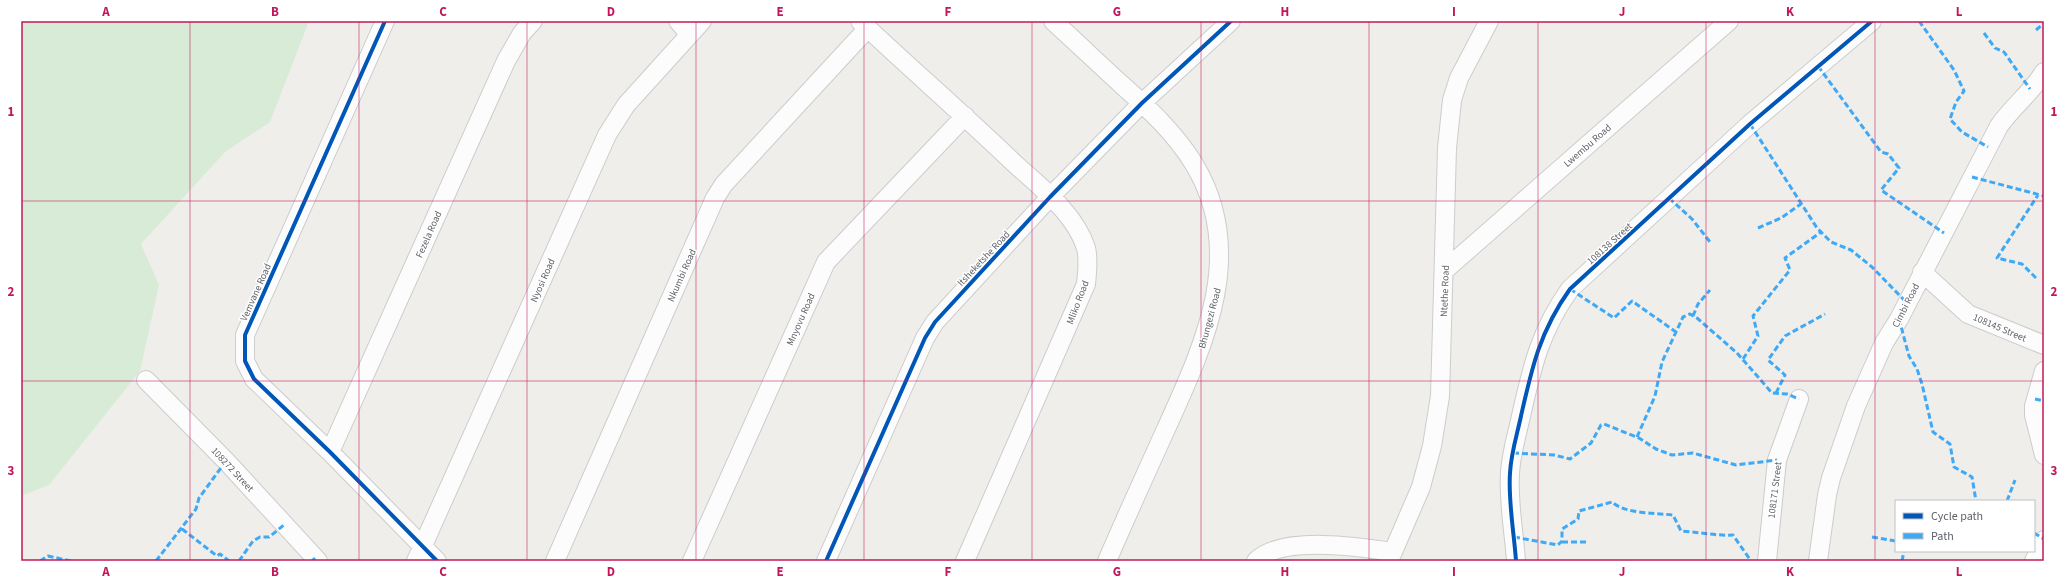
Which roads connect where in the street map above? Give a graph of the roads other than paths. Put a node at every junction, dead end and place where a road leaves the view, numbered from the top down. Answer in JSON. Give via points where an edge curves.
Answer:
{"nodes":[{"id":1,"x":386,"y":21,"type":"edge"},
{"id":2,"x":534,"y":21,"type":"edge"},
{"id":3,"x":702,"y":21,"type":"edge"},
{"id":4,"x":1053,"y":21,"type":"edge"},
{"id":5,"x":1231,"y":21,"type":"edge"},
{"id":6,"x":1489,"y":21,"type":"edge"},
{"id":7,"x":1728,"y":21,"type":"edge"},
{"id":8,"x":1872,"y":21,"type":"edge"},
{"id":9,"x":864,"y":24,"type":"edge"},
{"id":10,"x":683,"y":28,"type":"edge"},
{"id":11,"x":2044,"y":72,"type":"edge"},
{"id":12,"x":1142,"y":103,"type":"junction"},
{"id":13,"x":965,"y":116,"type":"junction"},
{"id":14,"x":1050,"y":196,"type":"junction"},
{"id":15,"x":1445,"y":270,"type":"junction"},
{"id":16,"x":1922,"y":272,"type":"junction"},
{"id":17,"x":2044,"y":345,"type":"edge"},
{"id":18,"x":2044,"y":371,"type":"edge"},
{"id":19,"x":146,"y":380,"type":"dead end"},
{"id":20,"x":1799,"y":399,"type":"dead end"},
{"id":21,"x":330,"y":452,"type":"junction"},
{"id":22,"x":2044,"y":455,"type":"edge"},
{"id":23,"x":2044,"y":540,"type":"edge"},
{"id":24,"x":420,"y":554,"type":"edge"},
{"id":25,"x":1391,"y":557,"type":"edge"},
{"id":26,"x":318,"y":561,"type":"edge"},
{"id":27,"x":437,"y":561,"type":"edge"},
{"id":28,"x":555,"y":561,"type":"edge"},
{"id":29,"x":692,"y":561,"type":"edge"},
{"id":30,"x":826,"y":561,"type":"edge"},
{"id":31,"x":965,"y":561,"type":"edge"},
{"id":32,"x":1107,"y":561,"type":"edge"},
{"id":33,"x":1256,"y":561,"type":"edge"},
{"id":34,"x":1516,"y":561,"type":"edge"},
{"id":35,"x":1767,"y":561,"type":"edge"},
{"id":36,"x":1818,"y":561,"type":"edge"},
{"id":37,"x":2034,"y":561,"type":"edge"}],
"edges":[{"from":1,"to":21,"type":"street","name":"Vemvane Road","via":[[245,335],[245,360],[254,379]]},
{"from":2,"to":21,"type":"street","name":"Fezela Road","via":[[522,33],[506,61]]},
{"from":3,"to":10,"type":"street","name":"Nyosi Road"},
{"from":4,"to":12,"type":"street","name":"Bhungezi Road"},
{"from":5,"to":12,"type":"street","name":"Itsheketshe Road"},
{"from":6,"to":15,"type":"street","name":"Ntethe Road","via":[[1462,73],[1452,100],[1447,148]]},
{"from":7,"to":15,"type":"street","name":"Lwembu Road"},
{"from":8,"to":34,"type":"street","name":"108138 Street","via":[[1750,124],[1570,289],[1559,304],[1534,357],[1513,453],[1510,473]]},
{"from":9,"to":13,"type":"street","name":"Mliko Road"},
{"from":9,"to":28,"type":"street","name":"Nkumbi Road","via":[[724,184],[715,198]]},
{"from":10,"to":24,"type":"street","name":"Nyosi Road","via":[[607,135]]},
{"from":11,"to":16,"type":"street","name":"Cimbi Road","via":[[1999,126]]},
{"from":12,"to":14,"type":"street","name":"Itsheketshe Road"},
{"from":12,"to":32,"type":"street","name":"Bhungezi Road","via":[[1165,126],[1200,174],[1215,221],[1220,263],[1219,278],[1200,350]]},
{"from":13,"to":14,"type":"street","name":"Mliko Road"},
{"from":13,"to":29,"type":"street","name":"Mnyovu Road","via":[[826,262]]},
{"from":14,"to":30,"type":"street","name":"Itsheketshe Road","via":[[942,313],[927,334]]},
{"from":14,"to":31,"type":"street","name":"Mliko Road","via":[[1066,214],[1086,249],[1086,284]]},
{"from":15,"to":25,"type":"street","name":"Ntethe Road","via":[[1440,396],[1432,446],[1421,487]]},
{"from":16,"to":17,"type":"street","name":"108145 Street","via":[[1968,314]]},
{"from":16,"to":36,"type":"street","name":"Cimbi Road","via":[[1884,344],[1856,406],[1828,486]]},
{"from":18,"to":22,"type":"street","via":[[2034,406]]},
{"from":19,"to":26,"type":"street","name":"108272 Street","via":[[226,461]]},
{"from":20,"to":35,"type":"street","name":"108171 Street","via":[[1777,460]]},
{"from":21,"to":24,"type":"street","name":"Vemvane Road"},
{"from":23,"to":37,"type":"street"},
{"from":24,"to":27,"type":"street","name":"Vemvane Road"},
{"from":25,"to":33,"type":"street","via":[[1362,547],[1310,545],[1274,550]]}]}
